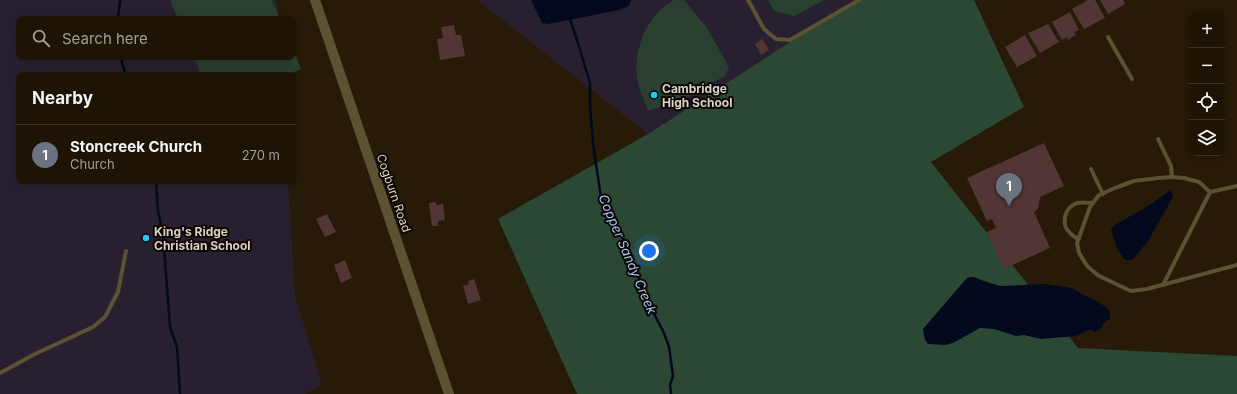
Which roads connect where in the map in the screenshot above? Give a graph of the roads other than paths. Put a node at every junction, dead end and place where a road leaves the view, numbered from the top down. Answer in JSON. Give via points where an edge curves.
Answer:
{"nodes":[{"id":1,"x":315,"y":0,"type":"edge"},
{"id":2,"x":748,"y":0,"type":"edge"},
{"id":3,"x":859,"y":0,"type":"edge"},
{"id":4,"x":1108,"y":37,"type":"dead end"},
{"id":5,"x":1132,"y":79,"type":"dead end"},
{"id":6,"x":1158,"y":139,"type":"dead end"},
{"id":7,"x":1091,"y":169,"type":"dead end"},
{"id":8,"x":1172,"y":177,"type":"junction"},
{"id":9,"x":1237,"y":186,"type":"edge"},
{"id":10,"x":1210,"y":192,"type":"junction"},
{"id":11,"x":1103,"y":194,"type":"junction"},
{"id":12,"x":1093,"y":203,"type":"junction"},
{"id":13,"x":1079,"y":239,"type":"junction"},
{"id":14,"x":126,"y":251,"type":"dead end"},
{"id":15,"x":1237,"y":265,"type":"edge"},
{"id":16,"x":1163,"y":285,"type":"junction"},
{"id":17,"x":0,"y":373,"type":"edge"},
{"id":18,"x":449,"y":394,"type":"edge"}],
"edges":[{"from":1,"to":18,"type":"street","name":"Cogburn Road"},
{"from":2,"to":3,"type":"lane","via":[[764,29],[776,39],[790,40]]},
{"from":4,"to":5,"type":"lane"},
{"from":6,"to":8,"type":"lane","via":[[1171,166]]},
{"from":7,"to":11,"type":"lane"},
{"from":8,"to":10,"type":"lane","via":[[1199,182]]},
{"from":8,"to":11,"type":"lane","via":[[1134,182]]},
{"from":9,"to":10,"type":"lane"},
{"from":10,"to":16,"type":"lane"},
{"from":11,"to":12,"type":"lane"},
{"from":12,"to":13,"type":"lane"},
{"from":12,"to":13,"type":"lane","via":[[1078,203],[1067,212],[1064,221],[1066,228]]},
{"from":13,"to":16,"type":"lane","via":[[1079,253],[1087,266],[1099,276],[1131,291]]},
{"from":14,"to":17,"type":"lane","via":[[118,292],[105,318],[93,327]]},
{"from":15,"to":16,"type":"lane"}]}
